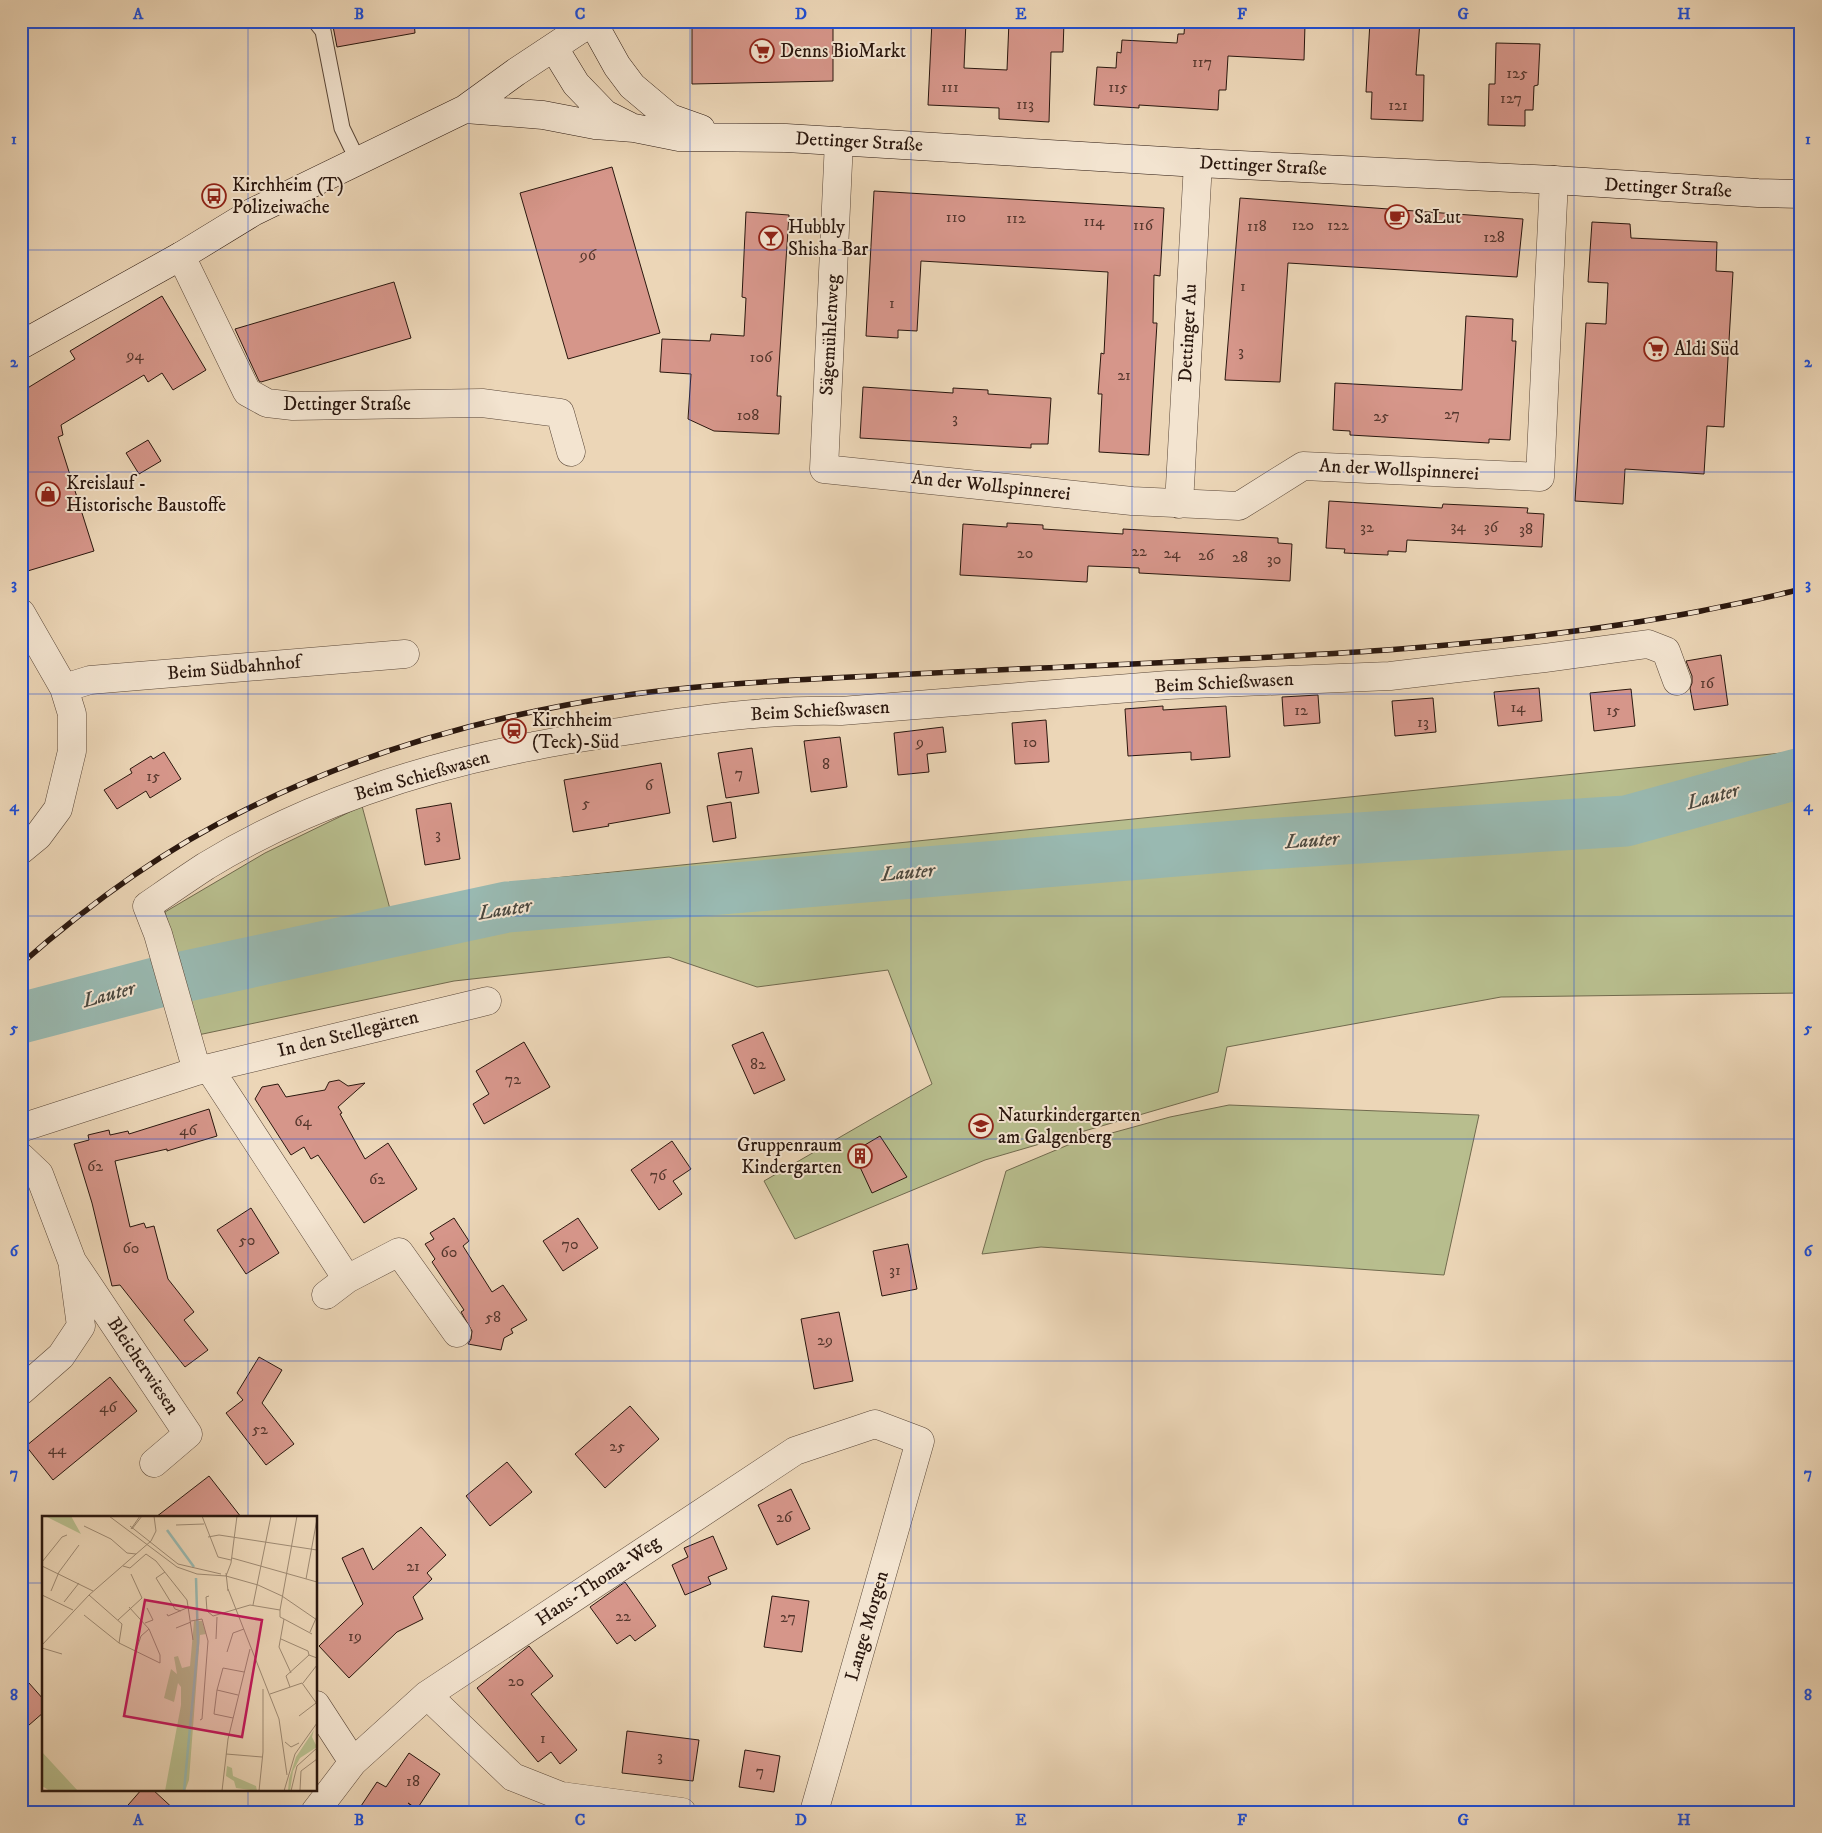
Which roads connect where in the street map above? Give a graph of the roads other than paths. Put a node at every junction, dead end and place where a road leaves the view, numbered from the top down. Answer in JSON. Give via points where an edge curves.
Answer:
{"nodes":[{"id":1,"x":315,"y":21,"type":"edge"},
{"id":2,"x":593,"y":21,"type":"edge"},
{"id":3,"x":554,"y":48,"type":"junction"},
{"id":4,"x":465,"y":109,"type":"junction"},
{"id":5,"x":634,"y":128,"type":"junction"},
{"id":6,"x":726,"y":137,"type":"junction"},
{"id":7,"x":839,"y":141,"type":"junction"},
{"id":8,"x":358,"y":161,"type":"junction"},
{"id":9,"x":1198,"y":163,"type":"junction"},
{"id":10,"x":1554,"y":180,"type":"junction"},
{"id":11,"x":1801,"y":194,"type":"edge"},
{"id":12,"x":181,"y":256,"type":"junction"},
{"id":13,"x":21,"y":345,"type":"edge"},
{"id":14,"x":571,"y":452,"type":"dead end"},
{"id":15,"x":824,"y":469,"type":"joint"},
{"id":16,"x":1180,"y":504,"type":"junction"},
{"id":17,"x":21,"y":613,"type":"edge"},
{"id":18,"x":405,"y":654,"type":"dead end"},
{"id":19,"x":1678,"y":681,"type":"dead end"},
{"id":20,"x":64,"y":688,"type":"junction"},
{"id":21,"x":21,"y":850,"type":"edge"},
{"id":22,"x":487,"y":1001,"type":"dead end"},
{"id":23,"x":203,"y":1069,"type":"junction"},
{"id":24,"x":21,"y":1128,"type":"edge"},
{"id":25,"x":21,"y":1157,"type":"edge"},
{"id":26,"x":72,"y":1261,"type":"junction"},
{"id":27,"x":457,"y":1333,"type":"dead end"},
{"id":28,"x":21,"y":1391,"type":"edge"},
{"id":29,"x":920,"y":1440,"type":"joint"},
{"id":30,"x":154,"y":1463,"type":"dead end"},
{"id":31,"x":427,"y":1695,"type":"junction"},
{"id":32,"x":318,"y":1708,"type":"edge"},
{"id":33,"x":353,"y":1762,"type":"junction"},
{"id":34,"x":315,"y":1812,"type":"edge"},
{"id":35,"x":682,"y":1812,"type":"edge"},
{"id":36,"x":814,"y":1812,"type":"edge"}],
"edges":[{"from":1,"to":8,"type":"lane","via":[[323,31],[342,128]]},
{"from":2,"to":3,"type":"street","name":"Dettinger Straße"},
{"from":2,"to":6,"type":"street","name":"Dettinger Straße","via":[[632,86],[670,118]]},
{"from":3,"to":4,"type":"street","name":"Dettinger Straße"},
{"from":3,"to":5,"type":"street","name":"Dettinger Straße","via":[[576,84],[605,114]]},
{"from":4,"to":5,"type":"street","name":"Dettinger Straße","via":[[544,115],[595,125]]},
{"from":4,"to":8,"type":"street","name":"Dettinger Straße"},
{"from":5,"to":6,"type":"street","name":"Dettinger Straße","via":[[679,137]]},
{"from":6,"to":7,"type":"street","name":"Dettinger Straße"},
{"from":7,"to":9,"type":"street","name":"Dettinger Straße"},
{"from":7,"to":15,"type":"street","name":"Sägemühlenweg"},
{"from":8,"to":12,"type":"street","name":"Dettinger Straße","via":[[253,212]]},
{"from":9,"to":10,"type":"street","name":"Dettinger Straße"},
{"from":9,"to":16,"type":"street","name":"Dettinger Au"},
{"from":10,"to":11,"type":"street","name":"Dettinger Straße"},
{"from":10,"to":16,"type":"street","name":"An der Wollspinnerei","via":[[1540,477],[1303,466],[1238,506]]},
{"from":12,"to":13,"type":"street","name":"Dettinger Straße"},
{"from":12,"to":14,"type":"street","name":"Dettinger Straße","via":[[246,392],[267,403],[293,406],[482,404],[560,413]]},
{"from":15,"to":16,"type":"street","name":"An der Wollspinnerei"},
{"from":17,"to":20,"type":"street"},
{"from":18,"to":20,"type":"street","name":"Beim Südbahnhof","via":[[90,680]]},
{"from":19,"to":23,"type":"street","name":"Beim Schießwasen","via":[[1666,651],[1648,644],[1390,676],[1168,685],[698,719],[550,743],[458,764],[348,797],[256,839],[206,866],[147,906],[184,1028]]},
{"from":20,"to":21,"type":"street","via":[[72,714],[72,751],[58,809],[38,836]]},
{"from":22,"to":23,"type":"street","name":"In den Stellegärten"},
{"from":23,"to":24,"type":"street","name":"In den Stellegärten"},
{"from":23,"to":27,"type":"street","via":[[336,1287],[399,1252]]},
{"from":25,"to":26,"type":"street","name":"Bleicherwiesen","via":[[39,1174]]},
{"from":26,"to":28,"type":"street","name":"Bleicherwiesen","via":[[81,1326],[61,1356]]},
{"from":26,"to":30,"type":"street","name":"Bleicherwiesen","via":[[188,1434]]},
{"from":29,"to":31,"type":"street","name":"Hans-Thoma-Weg","via":[[874,1424],[795,1450]]},
{"from":29,"to":36,"type":"street","name":"Lange Morgen"},
{"from":31,"to":33,"type":"street","name":"Hans-Thoma-Weg"},
{"from":31,"to":35,"type":"street","via":[[513,1777],[561,1796]]},
{"from":32,"to":33,"type":"street"},
{"from":33,"to":34,"type":"street","name":"Hans-Thoma-Weg"}]}
